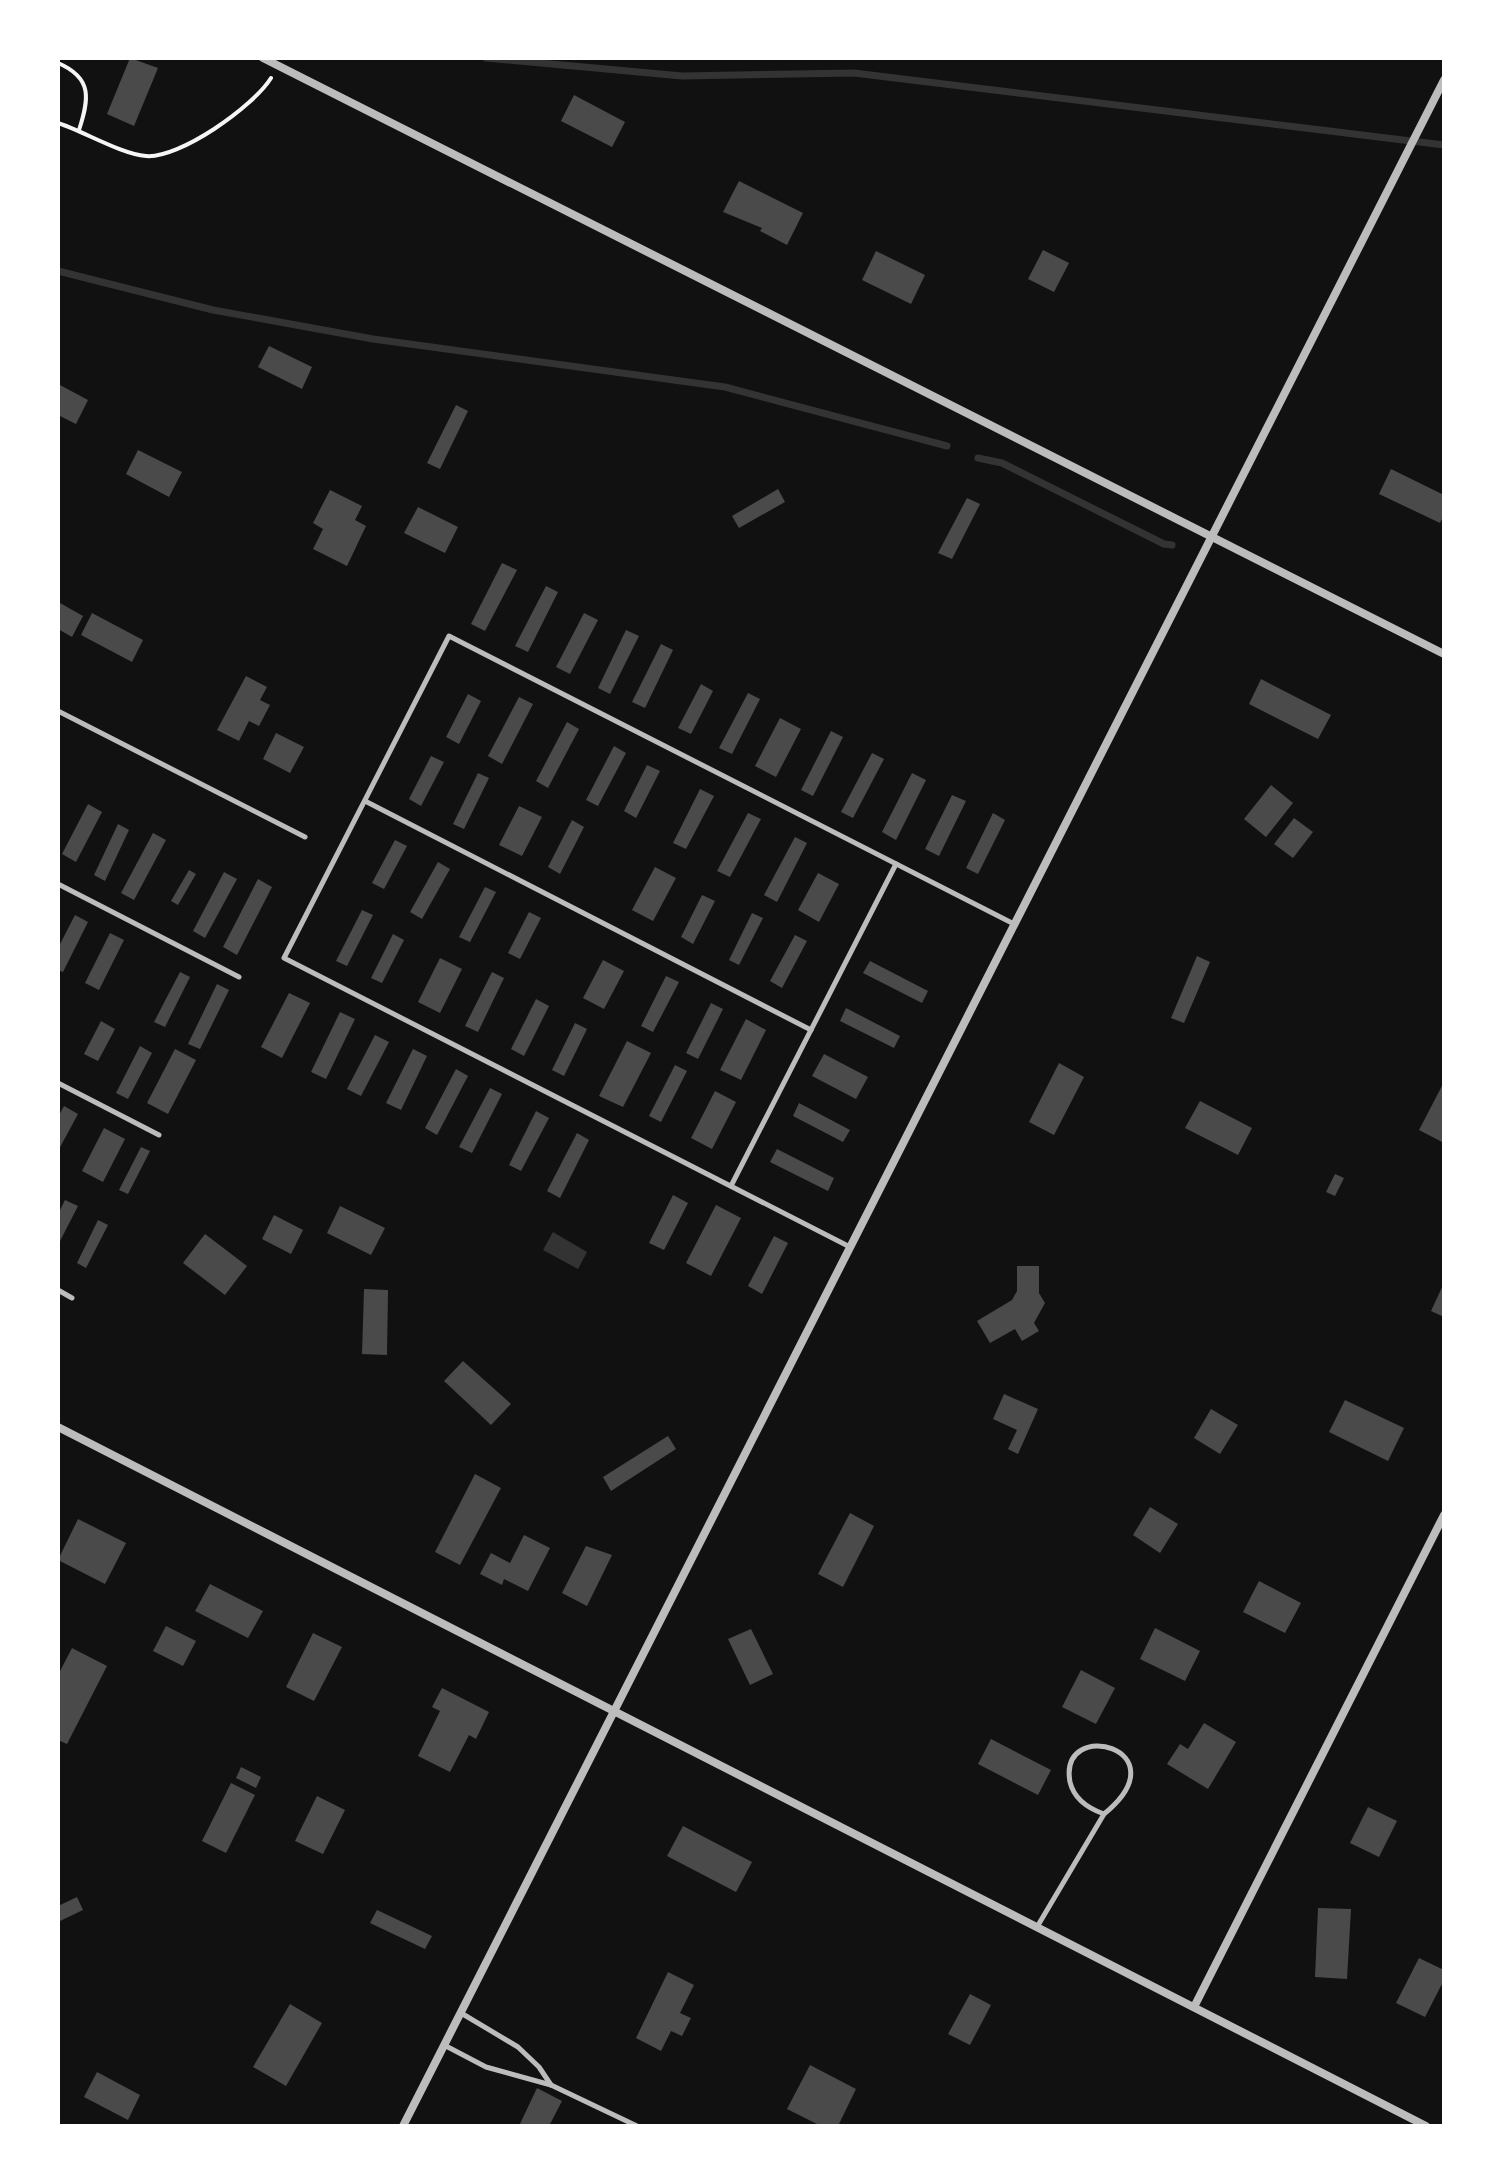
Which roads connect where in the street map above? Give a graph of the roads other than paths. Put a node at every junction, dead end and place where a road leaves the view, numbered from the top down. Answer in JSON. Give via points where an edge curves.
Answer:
{"nodes":[{"id":1,"x":263,"y":58,"type":"edge"},
{"id":2,"x":1444,"y":80,"type":"edge"},
{"id":3,"x":1214,"y":535,"type":"junction"},
{"id":4,"x":1444,"y":654,"type":"edge"},
{"id":5,"x":58,"y":711,"type":"edge"},
{"id":6,"x":365,"y":801,"type":"junction"},
{"id":7,"x":305,"y":837,"type":"dead end"},
{"id":8,"x":896,"y":864,"type":"junction"},
{"id":9,"x":58,"y":884,"type":"edge"},
{"id":10,"x":1014,"y":924,"type":"junction"},
{"id":11,"x":239,"y":977,"type":"dead end"},
{"id":12,"x":811,"y":1030,"type":"junction"},
{"id":13,"x":58,"y":1083,"type":"edge"},
{"id":14,"x":159,"y":1135,"type":"dead end"},
{"id":15,"x":731,"y":1186,"type":"junction"},
{"id":16,"x":851,"y":1247,"type":"junction"},
{"id":17,"x":58,"y":1290,"type":"edge"},
{"id":18,"x":72,"y":1298,"type":"dead end"},
{"id":19,"x":58,"y":1427,"type":"edge"},
{"id":20,"x":1444,"y":1515,"type":"edge"},
{"id":21,"x":616,"y":1711,"type":"junction"},
{"id":22,"x":1104,"y":1814,"type":"junction"},
{"id":23,"x":1037,"y":1927,"type":"junction"},
{"id":24,"x":1194,"y":2007,"type":"junction"},
{"id":25,"x":461,"y":2013,"type":"junction"},
{"id":26,"x":444,"y":2045,"type":"junction"},
{"id":27,"x":551,"y":2085,"type":"junction"},
{"id":28,"x":403,"y":2126,"type":"edge"},
{"id":29,"x":637,"y":2126,"type":"edge"},
{"id":30,"x":1426,"y":2126,"type":"edge"}],
"edges":[{"from":1,"to":3,"type":"street"},
{"from":2,"to":3,"type":"street"},
{"from":3,"to":4,"type":"street"},
{"from":3,"to":10,"type":"street"},
{"from":5,"to":7,"type":"lane"},
{"from":6,"to":8,"type":"lane","via":[[449,636]]},
{"from":6,"to":12,"type":"lane"},
{"from":6,"to":15,"type":"lane","via":[[284,958]]},
{"from":8,"to":10,"type":"lane"},
{"from":8,"to":12,"type":"lane"},
{"from":9,"to":11,"type":"lane"},
{"from":10,"to":16,"type":"street"},
{"from":12,"to":15,"type":"lane"},
{"from":13,"to":14,"type":"lane"},
{"from":15,"to":16,"type":"lane"},
{"from":16,"to":21,"type":"street"},
{"from":17,"to":18,"type":"lane"},
{"from":19,"to":21,"type":"street"},
{"from":20,"to":24,"type":"street"},
{"from":21,"to":23,"type":"street"},
{"from":21,"to":25,"type":"street"},
{"from":22,"to":22,"type":"lane","via":[[1122,1794],[1130,1768],[1123,1753],[1095,1744],[1080,1753],[1069,1776],[1073,1794]]},
{"from":22,"to":23,"type":"lane"},
{"from":23,"to":24,"type":"street"},
{"from":24,"to":30,"type":"street"},
{"from":25,"to":26,"type":"street"},
{"from":25,"to":27,"type":"lane","via":[[518,2047]]},
{"from":26,"to":27,"type":"lane","via":[[486,2067]]},
{"from":26,"to":28,"type":"street"},
{"from":27,"to":29,"type":"lane"}]}
